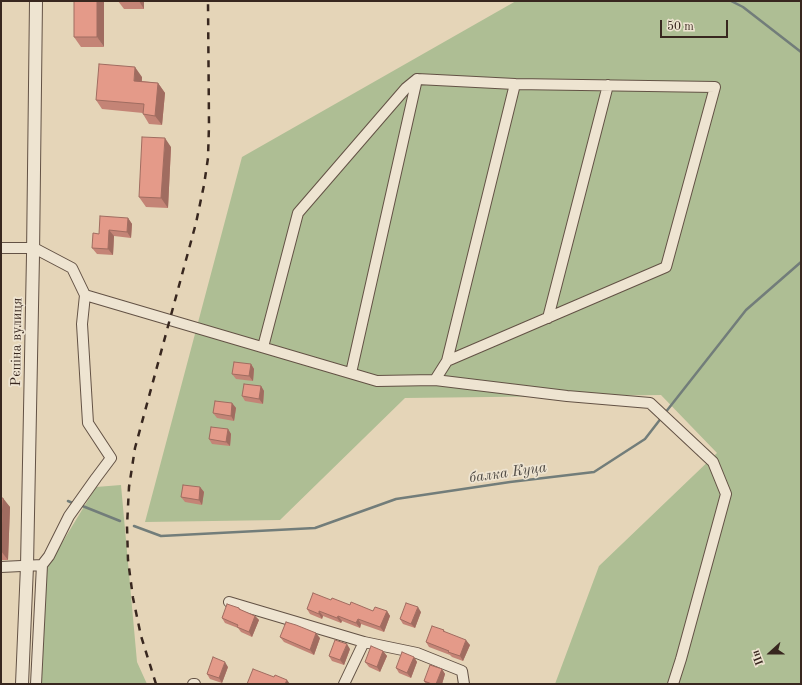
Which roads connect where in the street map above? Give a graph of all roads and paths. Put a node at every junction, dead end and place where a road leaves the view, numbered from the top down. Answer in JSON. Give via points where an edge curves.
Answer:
{"nodes":[{"id":1,"x":36,"y":1,"type":"edge"},
{"id":2,"x":417,"y":79,"type":"junction"},
{"id":3,"x":515,"y":84,"type":"junction"},
{"id":4,"x":608,"y":85,"type":"junction"},
{"id":5,"x":1,"y":248,"type":"edge"},
{"id":6,"x":34,"y":248,"type":"junction"},
{"id":7,"x":85,"y":295,"type":"junction"},
{"id":8,"x":548,"y":318,"type":"junction"},
{"id":9,"x":263,"y":347,"type":"junction"},
{"id":10,"x":447,"y":361,"type":"junction"},
{"id":11,"x":350,"y":373,"type":"junction"},
{"id":12,"x":434,"y":380,"type":"junction"},
{"id":13,"x":42,"y":565,"type":"junction"},
{"id":14,"x":27,"y":566,"type":"junction"},
{"id":15,"x":1,"y":567,"type":"edge"},
{"id":16,"x":229,"y":602,"type":"dead end"},
{"id":17,"x":364,"y":642,"type":"junction"},
{"id":18,"x":22,"y":684,"type":"edge"},
{"id":19,"x":36,"y":684,"type":"edge"},
{"id":20,"x":344,"y":684,"type":"edge"},
{"id":21,"x":464,"y":684,"type":"edge"},
{"id":22,"x":673,"y":684,"type":"edge"}],
"edges":[{"from":1,"to":6,"type":"street","name":"Рєпіна вулиця"},
{"from":2,"to":3,"type":"street"},
{"from":2,"to":9,"type":"street","via":[[406,88],[298,213]]},
{"from":2,"to":11,"type":"street"},
{"from":3,"to":4,"type":"street"},
{"from":3,"to":10,"type":"street"},
{"from":4,"to":8,"type":"street"},
{"from":4,"to":8,"type":"street","via":[[715,87],[666,267]]},
{"from":5,"to":6,"type":"street"},
{"from":6,"to":7,"type":"street","via":[[72,268]]},
{"from":6,"to":14,"type":"street","name":"Рєпіна вулиця"},
{"from":7,"to":9,"type":"street"},
{"from":7,"to":13,"type":"street","via":[[82,324],[88,423],[111,458],[69,516]]},
{"from":8,"to":10,"type":"street"},
{"from":9,"to":11,"type":"street"},
{"from":10,"to":12,"type":"street"},
{"from":11,"to":12,"type":"street","via":[[377,381]]},
{"from":12,"to":22,"type":"street","via":[[650,403],[713,462],[726,494]]},
{"from":13,"to":14,"type":"street"},
{"from":13,"to":19,"type":"street"},
{"from":14,"to":15,"type":"street"},
{"from":14,"to":18,"type":"street","name":"Рєпіна вулиця"},
{"from":16,"to":17,"type":"street"},
{"from":17,"to":20,"type":"street"},
{"from":17,"to":21,"type":"street","via":[[417,652],[462,671]]}]}
